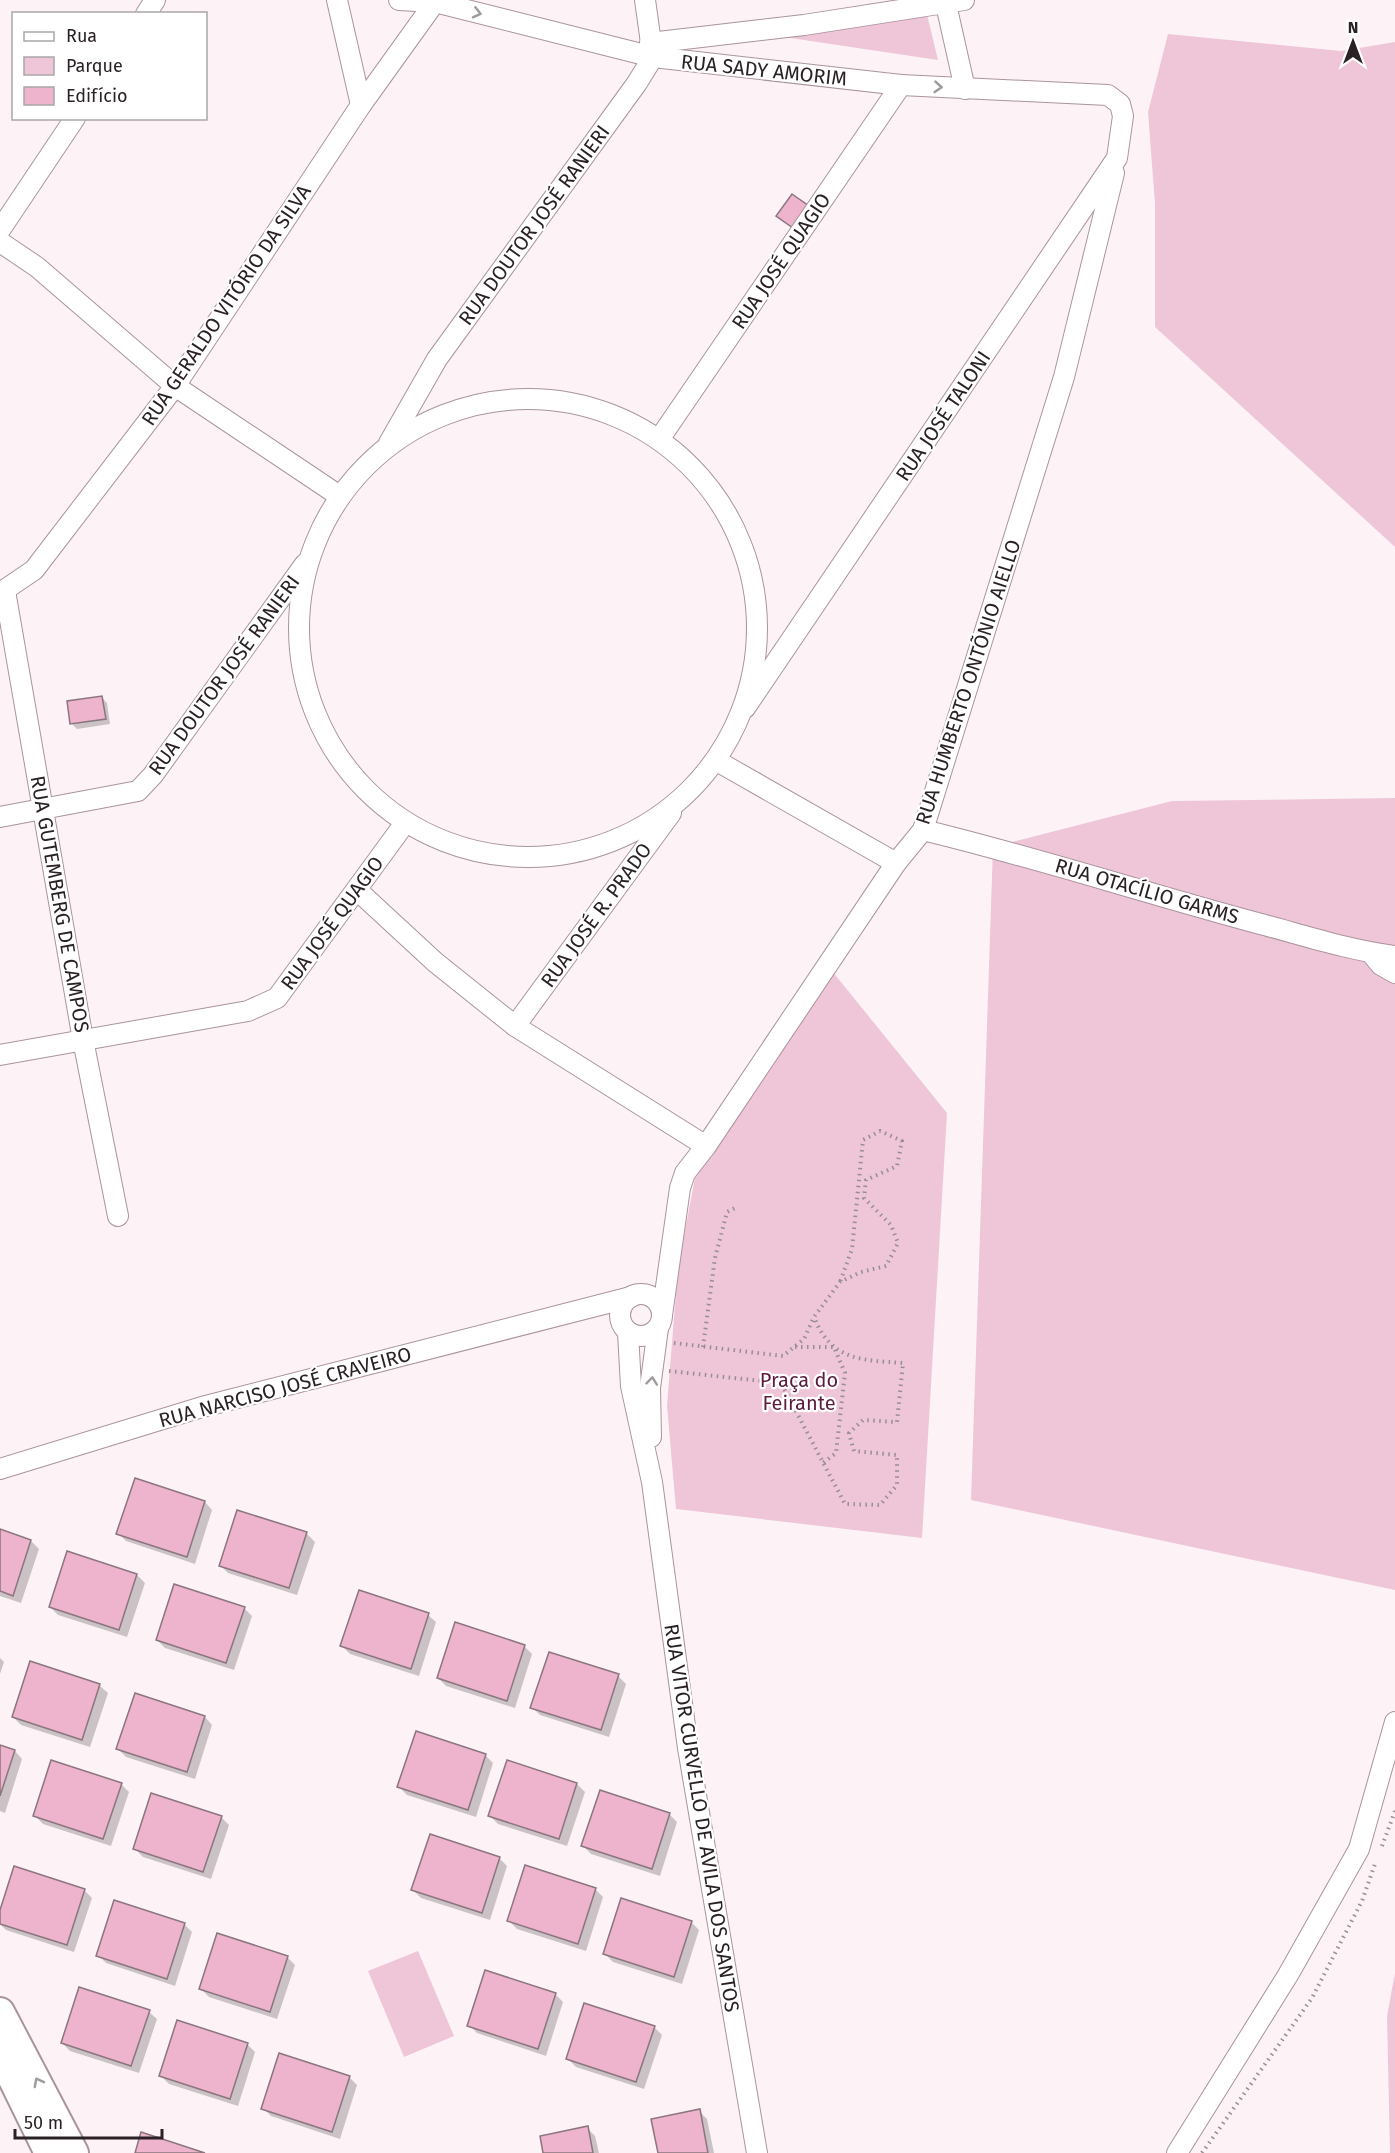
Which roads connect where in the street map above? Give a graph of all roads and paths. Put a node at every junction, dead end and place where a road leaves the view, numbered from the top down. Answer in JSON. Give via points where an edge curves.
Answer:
{"nodes":[{"id":1,"x":337,"y":0,"type":"edge"},
{"id":2,"x":399,"y":0,"type":"edge"},
{"id":3,"x":645,"y":0,"type":"edge"},
{"id":4,"x":952,"y":1,"type":"edge"},
{"id":5,"x":435,"y":2,"type":"junction"},
{"id":6,"x":651,"y":50,"type":"junction"},
{"id":7,"x":901,"y":85,"type":"junction"},
{"id":8,"x":965,"y":89,"type":"junction"},
{"id":9,"x":361,"y":105,"type":"junction"},
{"id":10,"x":1123,"y":116,"type":"joint"},
{"id":11,"x":74,"y":120,"type":"edge"},
{"id":12,"x":1117,"y":158,"type":"junction"},
{"id":13,"x":0,"y":230,"type":"edge"},
{"id":14,"x":0,"y":242,"type":"edge"},
{"id":15,"x":175,"y":386,"type":"junction"},
{"id":16,"x":660,"y":438,"type":"junction"},
{"id":17,"x":389,"y":444,"type":"junction"},
{"id":18,"x":338,"y":495,"type":"junction"},
{"id":19,"x":306,"y":562,"type":"junction"},
{"id":20,"x":3,"y":592,"type":"edge"},
{"id":21,"x":745,"y":708,"type":"junction"},
{"id":22,"x":717,"y":761,"type":"junction"},
{"id":23,"x":677,"y":804,"type":"junction"},
{"id":24,"x":43,"y":809,"type":"junction"},
{"id":25,"x":0,"y":817,"type":"edge"},
{"id":26,"x":405,"y":823,"type":"junction"},
{"id":27,"x":922,"y":830,"type":"junction"},
{"id":28,"x":896,"y":864,"type":"junction"},
{"id":29,"x":357,"y":890,"type":"junction"},
{"id":30,"x":1385,"y":962,"type":"edge"},
{"id":31,"x":1395,"y":983,"type":"edge"},
{"id":32,"x":515,"y":1026,"type":"junction"},
{"id":33,"x":84,"y":1040,"type":"junction"},
{"id":34,"x":0,"y":1055,"type":"edge"},
{"id":35,"x":706,"y":1146,"type":"junction"},
{"id":36,"x":737,"y":1207,"type":"dead end"},
{"id":37,"x":118,"y":1216,"type":"dead end"},
{"id":38,"x":673,"y":1252,"type":"junction"},
{"id":39,"x":840,"y":1282,"type":"junction"},
{"id":40,"x":636,"y":1295,"type":"junction"},
{"id":41,"x":572,"y":1311,"type":"junction"},
{"id":42,"x":814,"y":1317,"type":"junction"},
{"id":43,"x":662,"y":1328,"type":"junction"},
{"id":44,"x":626,"y":1330,"type":"junction"},
{"id":45,"x":703,"y":1347,"type":"junction"},
{"id":46,"x":795,"y":1347,"type":"junction"},
{"id":47,"x":834,"y":1347,"type":"junction"},
{"id":48,"x":663,"y":1371,"type":"dead end"},
{"id":49,"x":823,"y":1463,"type":"junction"},
{"id":50,"x":0,"y":1468,"type":"edge"},
{"id":51,"x":652,"y":1482,"type":"junction"},
{"id":52,"x":1395,"y":1722,"type":"edge"},
{"id":53,"x":1395,"y":1811,"type":"edge"},
{"id":54,"x":0,"y":2012,"type":"edge"},
{"id":55,"x":0,"y":2052,"type":"edge"},
{"id":56,"x":49,"y":2153,"type":"edge"},
{"id":57,"x":74,"y":2153,"type":"edge"},
{"id":58,"x":757,"y":2153,"type":"edge"},
{"id":59,"x":1177,"y":2153,"type":"edge"},
{"id":60,"x":1202,"y":2153,"type":"edge"}],
"edges":[{"from":1,"to":9,"type":"street"},
{"from":2,"to":5,"type":"street","name":"RUA SADY AMORIM"},
{"from":3,"to":6,"type":"street"},
{"from":4,"to":6,"type":"street"},
{"from":4,"to":8,"type":"street"},
{"from":5,"to":6,"type":"street","name":"RUA SADY AMORIM","one_way":true},
{"from":5,"to":9,"type":"street","name":"RUA GERALDO VITÓRIO DA SILVA"},
{"from":6,"to":7,"type":"street","name":"RUA SADY AMORIM"},
{"from":6,"to":17,"type":"street","name":"RUA DOUTOR JOSÉ RANIERI","via":[[637,83],[436,359]]},
{"from":7,"to":8,"type":"street","name":"RUA SADY AMORIM","one_way":true},
{"from":7,"to":16,"type":"street","name":"RUA JOSÉ QUAGIO"},
{"from":8,"to":10,"type":"street","name":"RUA SADY AMORIM","via":[[1108,95],[1120,104]]},
{"from":9,"to":15,"type":"street","name":"RUA GERALDO VITÓRIO DA SILVA"},
{"from":10,"to":12,"type":"street","name":"RUA JOSÉ TALONI"},
{"from":11,"to":13,"type":"street"},
{"from":12,"to":21,"type":"street","name":"RUA JOSÉ TALONI"},
{"from":12,"to":27,"type":"street","name":"RUA HUMBERTO ONTÕNIO AIELLO","via":[[1064,377]]},
{"from":14,"to":15,"type":"street","via":[[37,267]]},
{"from":15,"to":18,"type":"street"},
{"from":15,"to":20,"type":"street","name":"RUA GERALDO VITÓRIO DA SILVA","via":[[33,570]]},
{"from":16,"to":17,"type":"street","via":[[595,407],[524,397],[452,410]]},
{"from":16,"to":21,"type":"street","via":[[715,491],[749,558],[760,634]]},
{"from":17,"to":18,"type":"street"},
{"from":18,"to":19,"type":"street"},
{"from":19,"to":24,"type":"street","name":"RUA DOUTOR JOSÉ RANIERI","via":[[153,775],[138,790]]},
{"from":19,"to":26,"type":"street","via":[[297,636],[311,709],[349,773]]},
{"from":20,"to":24,"type":"street","name":"RUA GUTEMBERG DE CAMPOS"},
{"from":21,"to":22,"type":"street"},
{"from":22,"to":23,"type":"street"},
{"from":22,"to":28,"type":"street"},
{"from":23,"to":26,"type":"street","via":[[628,836],[561,855],[515,858],[458,847]]},
{"from":23,"to":32,"type":"street","name":"RUA JOSÉ R. PRADO"},
{"from":24,"to":25,"type":"street","name":"RUA DOUTOR JOSÉ RANIERI"},
{"from":24,"to":33,"type":"street","name":"RUA GUTEMBERG DE CAMPOS"},
{"from":26,"to":29,"type":"street","name":"RUA JOSÉ QUAGIO"},
{"from":27,"to":28,"type":"street","name":"RUA HUMBERTO ONTÕNIO AIELLO"},
{"from":27,"to":30,"type":"street","name":"RUA OTACÍLIO GARMS","via":[[993,847]]},
{"from":28,"to":35,"type":"street","name":"RUA HUMBERTO ONTÕNIO AIELLO"},
{"from":29,"to":32,"type":"street","via":[[435,962]]},
{"from":29,"to":33,"type":"street","name":"RUA JOSÉ QUAGIO","via":[[277,998],[248,1011]]},
{"from":30,"to":31,"type":"street"},
{"from":32,"to":35,"type":"street"},
{"from":33,"to":34,"type":"street","name":"RUA JOSÉ QUAGIO"},
{"from":33,"to":37,"type":"street","name":"RUA GUTEMBERG DE CAMPOS"},
{"from":35,"to":38,"type":"street","name":"RUA HUMBERTO ONTÕNIO AIELLO","via":[[685,1173],[680,1188]]},
{"from":36,"to":45,"type":"path","via":[[727,1212],[715,1258]]},
{"from":38,"to":40,"type":"street"},
{"from":38,"to":43,"type":"street"},
{"from":39,"to":39,"type":"path","via":[[886,1266],[898,1243],[891,1225],[864,1198],[866,1180],[897,1166],[902,1141],[880,1131],[863,1140],[852,1249]]},
{"from":39,"to":42,"type":"path"},
{"from":40,"to":41,"type":"street","name":"RUA NARCISO JOSÉ CRAVEIRO"},
{"from":40,"to":43,"type":"street","via":[[652,1297],[659,1304]]},
{"from":40,"to":44,"type":"street","via":[[622,1304],[619,1316]]},
{"from":41,"to":44,"type":"street","name":"RUA NARCISO JOSÉ CRAVEIRO","via":[[600,1317]]},
{"from":41,"to":50,"type":"street","name":"RUA NARCISO JOSÉ CRAVEIRO","via":[[202,1407]]},
{"from":42,"to":46,"type":"path","via":[[804,1339]]},
{"from":42,"to":47,"type":"path","via":[[821,1337]]},
{"from":43,"to":44,"type":"street","via":[[639,1337]]},
{"from":43,"to":45,"type":"path"},
{"from":51,"to":43,"type":"street","name":"RUA VITOR CURVELLO DE AVILA DOS SANTOS","one_way":true,"via":[[650,1388]]},
{"from":44,"to":51,"type":"street","name":"RUA VITOR CURVELLO DE AVILA DOS SANTOS","via":[[631,1386]]},
{"from":45,"to":46,"type":"path","via":[[783,1356]]},
{"from":46,"to":47,"type":"path"},
{"from":47,"to":49,"type":"path","via":[[845,1373],[836,1453]]},
{"from":47,"to":49,"type":"path","via":[[863,1360],[903,1363],[897,1422],[863,1420],[849,1433],[854,1451],[897,1455],[897,1485],[880,1505],[845,1504]]},
{"from":48,"to":49,"type":"path","via":[[781,1383]]},
{"from":51,"to":58,"type":"street","name":"RUA VITOR CURVELLO DE AVILA DOS SANTOS","via":[[688,1748]]},
{"from":52,"to":59,"type":"street","via":[[1359,1849],[1282,1985]]},
{"from":53,"to":60,"type":"path","via":[[1362,1901],[1312,1998]]},
{"from":57,"to":54,"type":"main road","one_way":true},
{"from":55,"to":56,"type":"main road"}]}
